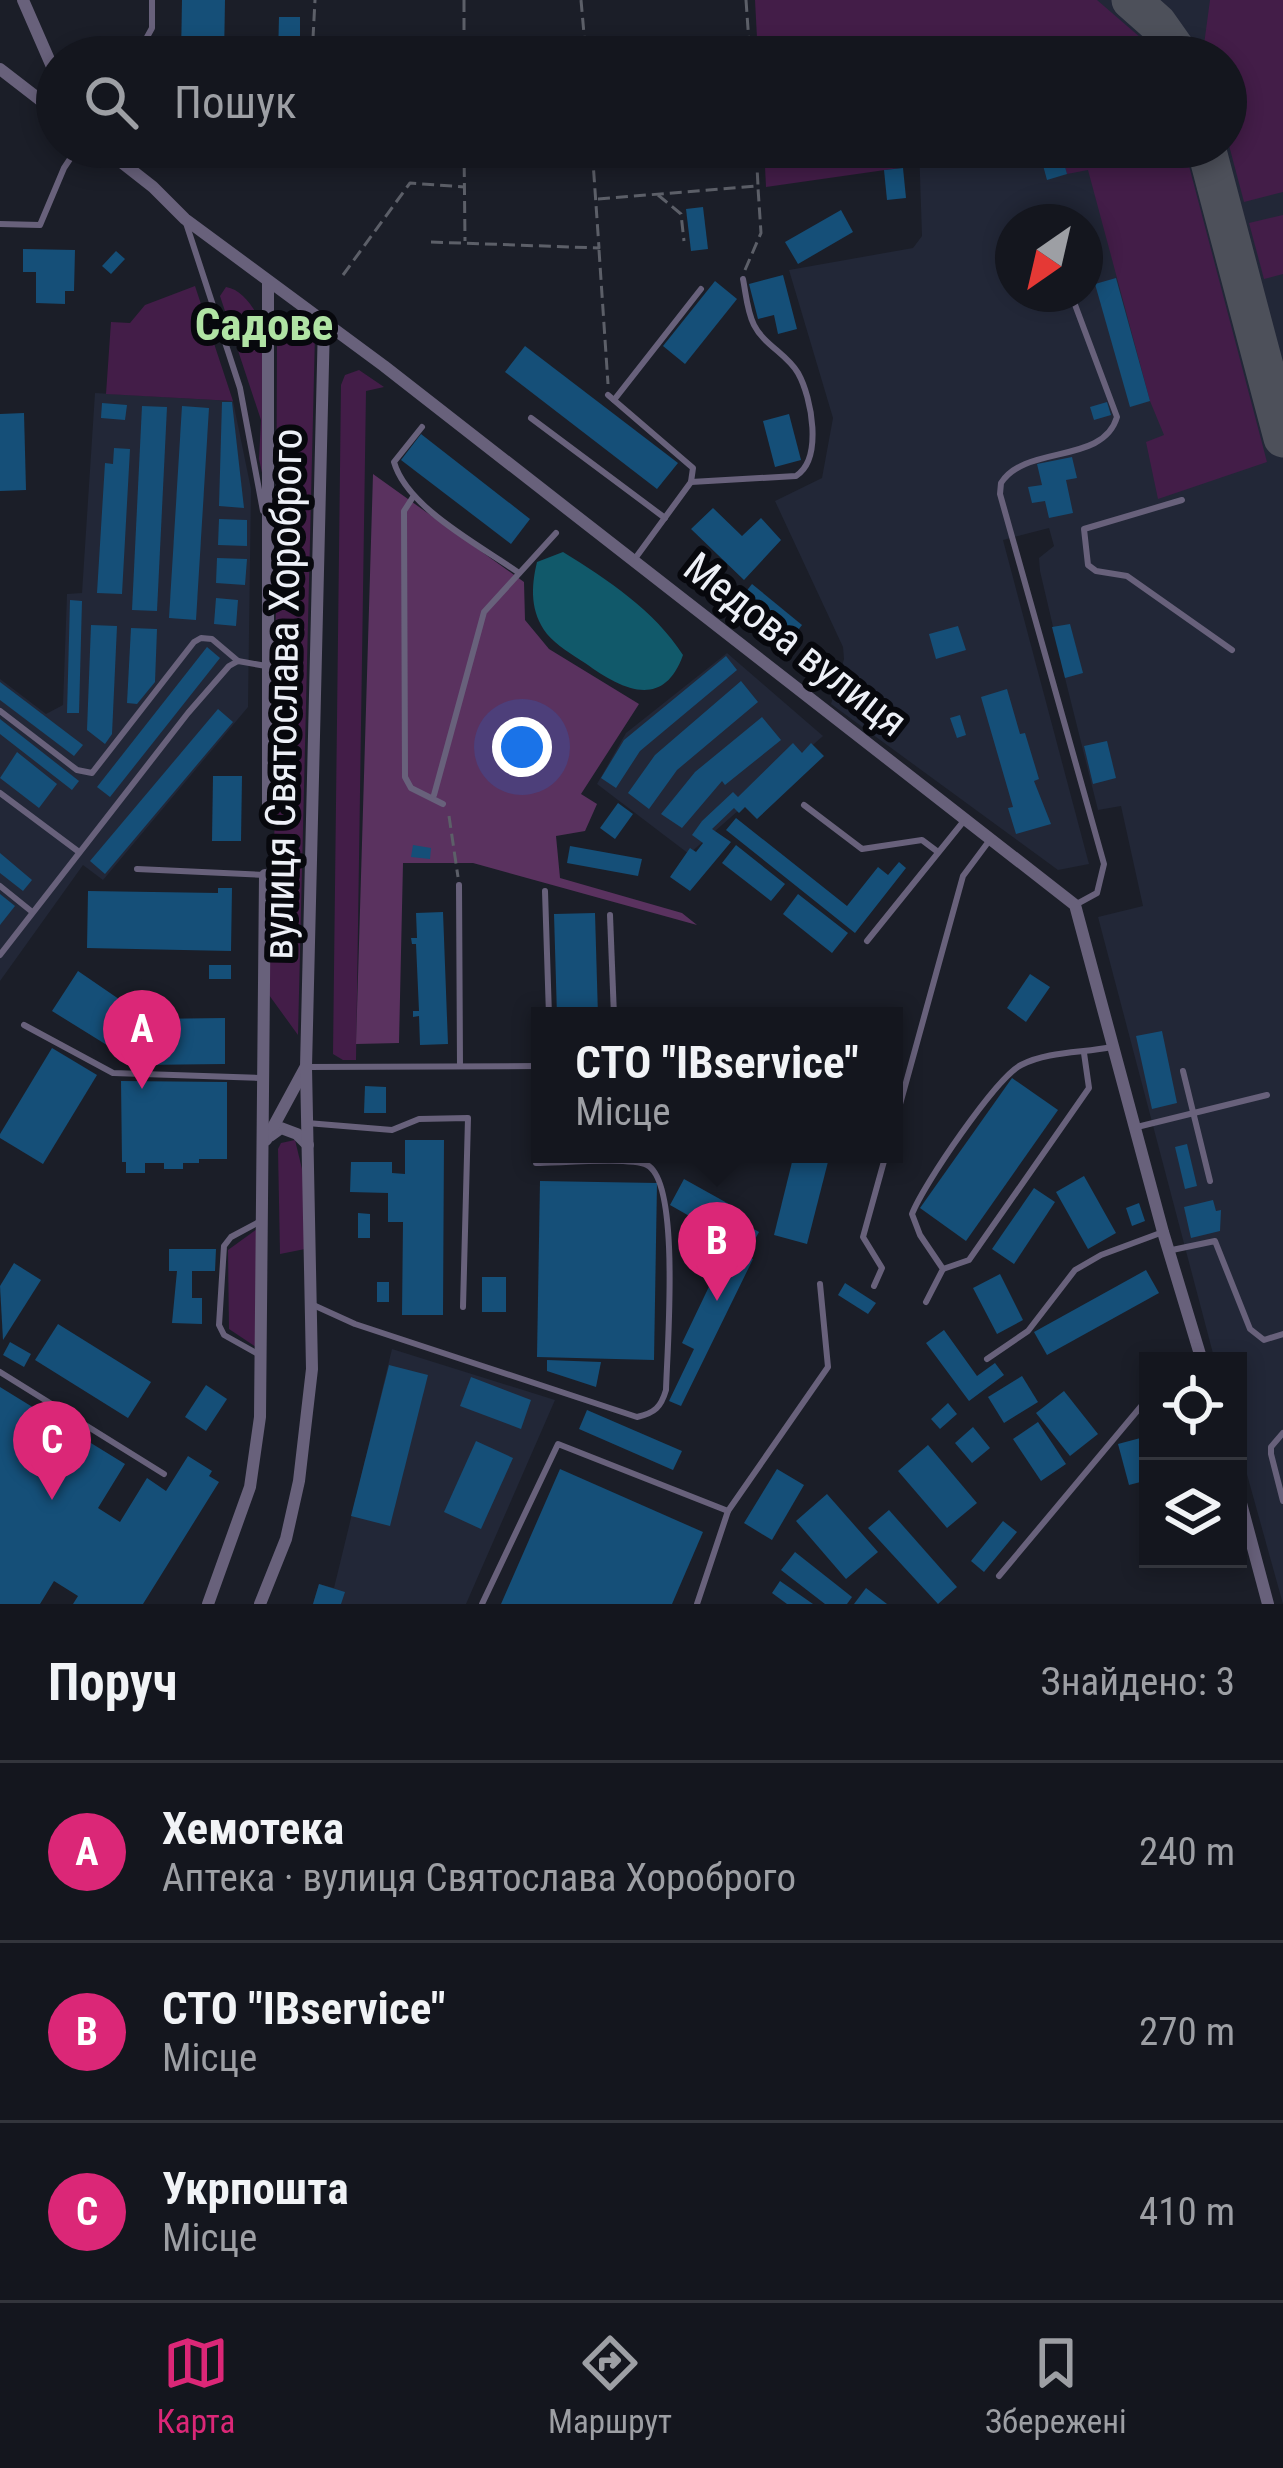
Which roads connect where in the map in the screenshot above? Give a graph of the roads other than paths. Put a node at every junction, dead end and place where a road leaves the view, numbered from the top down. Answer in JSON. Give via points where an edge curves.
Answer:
{"nodes":[{"id":1,"x":22,"y":0,"type":"edge"},
{"id":2,"x":152,"y":0,"type":"edge"},
{"id":3,"x":38,"y":36,"type":"edge"},
{"id":4,"x":148,"y":36,"type":"edge"},
{"id":5,"x":0,"y":69,"type":"edge"},
{"id":6,"x":36,"y":97,"type":"edge"},
{"id":7,"x":64,"y":168,"type":"edge"},
{"id":8,"x":128,"y":168,"type":"edge"},
{"id":9,"x":185,"y":220,"type":"junction"},
{"id":10,"x":0,"y":224,"type":"edge"},
{"id":11,"x":743,"y":279,"type":"road end"},
{"id":12,"x":268,"y":281,"type":"junction"},
{"id":13,"x":700,"y":289,"type":"dead end"},
{"id":14,"x":1079,"y":312,"type":"edge"},
{"id":15,"x":324,"y":323,"type":"junction"},
{"id":16,"x":532,"y":418,"type":"dead end"},
{"id":17,"x":422,"y":427,"type":"dead end"},
{"id":18,"x":691,"y":482,"type":"junction"},
{"id":19,"x":413,"y":497,"type":"junction"},
{"id":20,"x":1182,"y":500,"type":"dead end"},
{"id":21,"x":664,"y":518,"type":"junction"},
{"id":22,"x":267,"y":526,"type":"junction"},
{"id":23,"x":556,"y":533,"type":"dead end"},
{"id":24,"x":634,"y":560,"type":"junction"},
{"id":25,"x":519,"y":574,"type":"junction"},
{"id":26,"x":1232,"y":650,"type":"dead end"},
{"id":27,"x":238,"y":661,"type":"junction"},
{"id":28,"x":266,"y":666,"type":"junction"},
{"id":29,"x":0,"y":711,"type":"edge"},
{"id":30,"x":0,"y":793,"type":"edge"},
{"id":31,"x":434,"y":796,"type":"junction"},
{"id":32,"x":443,"y":804,"type":"road end"},
{"id":33,"x":804,"y":805,"type":"dead end"},
{"id":34,"x":268,"y":812,"type":"dead end"},
{"id":35,"x":967,"y":818,"type":"junction"},
{"id":36,"x":992,"y":837,"type":"junction"},
{"id":37,"x":80,"y":852,"type":"junction"},
{"id":38,"x":939,"y":853,"type":"junction"},
{"id":39,"x":137,"y":868,"type":"dead end"},
{"id":40,"x":265,"y":875,"type":"joint"},
{"id":41,"x":459,"y":885,"type":"road end"},
{"id":42,"x":0,"y":886,"type":"edge"},
{"id":43,"x":545,"y":891,"type":"dead end"},
{"id":44,"x":1075,"y":905,"type":"junction"},
{"id":45,"x":31,"y":911,"type":"junction"},
{"id":46,"x":610,"y":915,"type":"dead end"},
{"id":47,"x":867,"y":940,"type":"dead end"},
{"id":48,"x":0,"y":955,"type":"edge"},
{"id":49,"x":549,"y":1007,"type":"edge"},
{"id":50,"x":614,"y":1007,"type":"edge"},
{"id":51,"x":24,"y":1025,"type":"dead end"},
{"id":52,"x":1115,"y":1046,"type":"junction"},
{"id":53,"x":1084,"y":1052,"type":"junction"},
{"id":54,"x":460,"y":1066,"type":"junction"},
{"id":55,"x":531,"y":1066,"type":"edge"},
{"id":56,"x":306,"y":1067,"type":"junction"},
{"id":57,"x":1183,"y":1071,"type":"dead end"},
{"id":58,"x":263,"y":1078,"type":"junction"},
{"id":59,"x":903,"y":1093,"type":"edge"},
{"id":60,"x":1267,"y":1095,"type":"dead end"},
{"id":61,"x":1193,"y":1113,"type":"junction"},
{"id":62,"x":307,"y":1123,"type":"junction"},
{"id":63,"x":1137,"y":1127,"type":"junction"},
{"id":64,"x":308,"y":1144,"type":"junction"},
{"id":65,"x":262,"y":1146,"type":"junction"},
{"id":66,"x":642,"y":1163,"type":"edge"},
{"id":67,"x":884,"y":1163,"type":"edge"},
{"id":68,"x":1210,"y":1181,"type":"dead end"},
{"id":69,"x":262,"y":1220,"type":"junction"},
{"id":70,"x":1162,"y":1232,"type":"junction"},
{"id":71,"x":1168,"y":1251,"type":"junction"},
{"id":72,"x":944,"y":1269,"type":"junction"},
{"id":73,"x":820,"y":1284,"type":"dead end"},
{"id":74,"x":874,"y":1286,"type":"dead end"},
{"id":75,"x":926,"y":1302,"type":"dead end"},
{"id":76,"x":311,"y":1304,"type":"junction"},
{"id":77,"x":463,"y":1307,"type":"dead end"},
{"id":78,"x":1283,"y":1334,"type":"edge"},
{"id":79,"x":1199,"y":1352,"type":"edge"},
{"id":80,"x":262,"y":1357,"type":"junction"},
{"id":81,"x":987,"y":1359,"type":"dead end"},
{"id":82,"x":0,"y":1372,"type":"edge"},
{"id":83,"x":1139,"y":1409,"type":"edge"},
{"id":84,"x":1283,"y":1433,"type":"edge"},
{"id":85,"x":164,"y":1474,"type":"dead end"},
{"id":86,"x":1283,"y":1502,"type":"edge"},
{"id":87,"x":728,"y":1511,"type":"junction"},
{"id":88,"x":1247,"y":1526,"type":"edge"},
{"id":89,"x":999,"y":1576,"type":"dead end"},
{"id":90,"x":208,"y":1604,"type":"edge"},
{"id":91,"x":260,"y":1604,"type":"edge"},
{"id":92,"x":482,"y":1604,"type":"edge"},
{"id":93,"x":697,"y":1604,"type":"edge"},
{"id":94,"x":1268,"y":1604,"type":"edge"}],
"edges":[{"from":1,"to":3,"type":"street"},
{"from":2,"to":4,"type":"lane"},
{"from":5,"to":6,"type":"street"},
{"from":7,"to":10,"type":"lane","via":[[40,225]]},
{"from":8,"to":9,"type":"street","name":"Медова вулиця"},
{"from":9,"to":12,"type":"street","name":"Медова вулиця"},
{"from":9,"to":22,"type":"lane","via":[[240,388]]},
{"from":11,"to":18,"type":"lane","via":[[760,336],[804,387],[812,460],[796,476]]},
{"from":12,"to":15,"type":"street","name":"Медова вулиця"},
{"from":12,"to":22,"type":"street","name":"вулиця Святослава Хороброго"},
{"from":13,"to":18,"type":"lane","via":[[611,397],[690,461]]},
{"from":14,"to":44,"type":"lane","via":[[1115,425],[1105,439],[1015,468],[1000,494],[1104,864],[1097,893]]},
{"from":15,"to":24,"type":"street","name":"Медова вулиця"},
{"from":15,"to":56,"type":"street","name":"вулиця Святослава Хороброго"},
{"from":16,"to":21,"type":"lane"},
{"from":17,"to":19,"type":"lane","via":[[394,462]]},
{"from":18,"to":21,"type":"lane"},
{"from":19,"to":25,"type":"lane"},
{"from":19,"to":31,"type":"lane","via":[[404,512],[405,777]]},
{"from":20,"to":26,"type":"lane","via":[[1084,529],[1088,565],[1127,576]]},
{"from":21,"to":24,"type":"lane"},
{"from":22,"to":28,"type":"street","name":"вулиця Святослава Хороброго"},
{"from":23,"to":25,"type":"lane"},
{"from":24,"to":35,"type":"street","name":"Медова вулиця"},
{"from":25,"to":31,"type":"lane","via":[[484,612]]},
{"from":27,"to":28,"type":"lane"},
{"from":27,"to":29,"type":"lane","via":[[199,639],[92,773]]},
{"from":27,"to":37,"type":"lane","via":[[188,712]]},
{"from":28,"to":34,"type":"street","name":"вулиця Святослава Хороброго"},
{"from":30,"to":37,"type":"lane"},
{"from":31,"to":32,"type":"lane"},
{"from":33,"to":38,"type":"lane","via":[[862,849],[922,841]]},
{"from":35,"to":36,"type":"street","name":"Медова вулиця"},
{"from":35,"to":38,"type":"lane"},
{"from":36,"to":44,"type":"street","name":"Медова вулиця"},
{"from":36,"to":59,"type":"lane","via":[[963,876]]},
{"from":37,"to":45,"type":"lane"},
{"from":38,"to":47,"type":"lane"},
{"from":39,"to":40,"type":"lane"},
{"from":40,"to":58,"type":"street","name":"вулиця Святослава Хороброго"},
{"from":41,"to":54,"type":"lane"},
{"from":42,"to":45,"type":"lane"},
{"from":43,"to":49,"type":"lane"},
{"from":44,"to":52,"type":"street"},
{"from":45,"to":48,"type":"lane"},
{"from":46,"to":50,"type":"lane"},
{"from":51,"to":58,"type":"lane","via":[[112,1073]]},
{"from":52,"to":53,"type":"lane"},
{"from":52,"to":63,"type":"street"},
{"from":53,"to":72,"type":"lane","via":[[1089,1088],[969,1260]]},
{"from":53,"to":72,"type":"lane","via":[[1037,1058],[1006,1075],[916,1204],[914,1225]]},
{"from":54,"to":55,"type":"lane"},
{"from":54,"to":56,"type":"lane"},
{"from":56,"to":62,"type":"street","name":"вулиця Святослава Хороброго"},
{"from":56,"to":65,"type":"street","name":"вулиця Святослава Хороброго"},
{"from":57,"to":61,"type":"lane"},
{"from":58,"to":65,"type":"street","name":"вулиця Святослава Хороброго"},
{"from":60,"to":61,"type":"lane"},
{"from":61,"to":63,"type":"lane"},
{"from":61,"to":68,"type":"lane"},
{"from":62,"to":64,"type":"street","name":"вулиця Святослава Хороброго"},
{"from":62,"to":77,"type":"lane","via":[[392,1130],[419,1119],[468,1118]]},
{"from":63,"to":70,"type":"street"},
{"from":64,"to":65,"type":"street","via":[[281,1129]]},
{"from":64,"to":76,"type":"street","name":"вулиця Святослава Хороброго"},
{"from":65,"to":69,"type":"street","name":"вулиця Святослава Хороброго"},
{"from":66,"to":76,"type":"lane","via":[[663,1183],[669,1226],[666,1390],[652,1414],[638,1418]]},
{"from":67,"to":74,"type":"lane","via":[[863,1237],[882,1268]]},
{"from":69,"to":80,"type":"street","name":"вулиця Святослава Хороброго"},
{"from":69,"to":80,"type":"lane","via":[[224,1246],[219,1324]]},
{"from":70,"to":71,"type":"street"},
{"from":70,"to":81,"type":"lane","via":[[1075,1270],[1028,1331]]},
{"from":71,"to":78,"type":"lane","via":[[1215,1241],[1250,1329],[1264,1340]]},
{"from":71,"to":79,"type":"street"},
{"from":72,"to":75,"type":"lane"},
{"from":73,"to":87,"type":"lane","via":[[828,1367]]},
{"from":76,"to":91,"type":"street","name":"вулиця Святослава Хороброго","via":[[299,1481]]},
{"from":80,"to":90,"type":"street","name":"вулиця Святослава Хороброго","via":[[250,1487]]},
{"from":82,"to":85,"type":"lane"},
{"from":83,"to":89,"type":"lane"},
{"from":84,"to":86,"type":"lane","via":[[1271,1454]]},
{"from":87,"to":92,"type":"lane","via":[[558,1444]]},
{"from":87,"to":93,"type":"lane"},
{"from":88,"to":94,"type":"street"}]}
